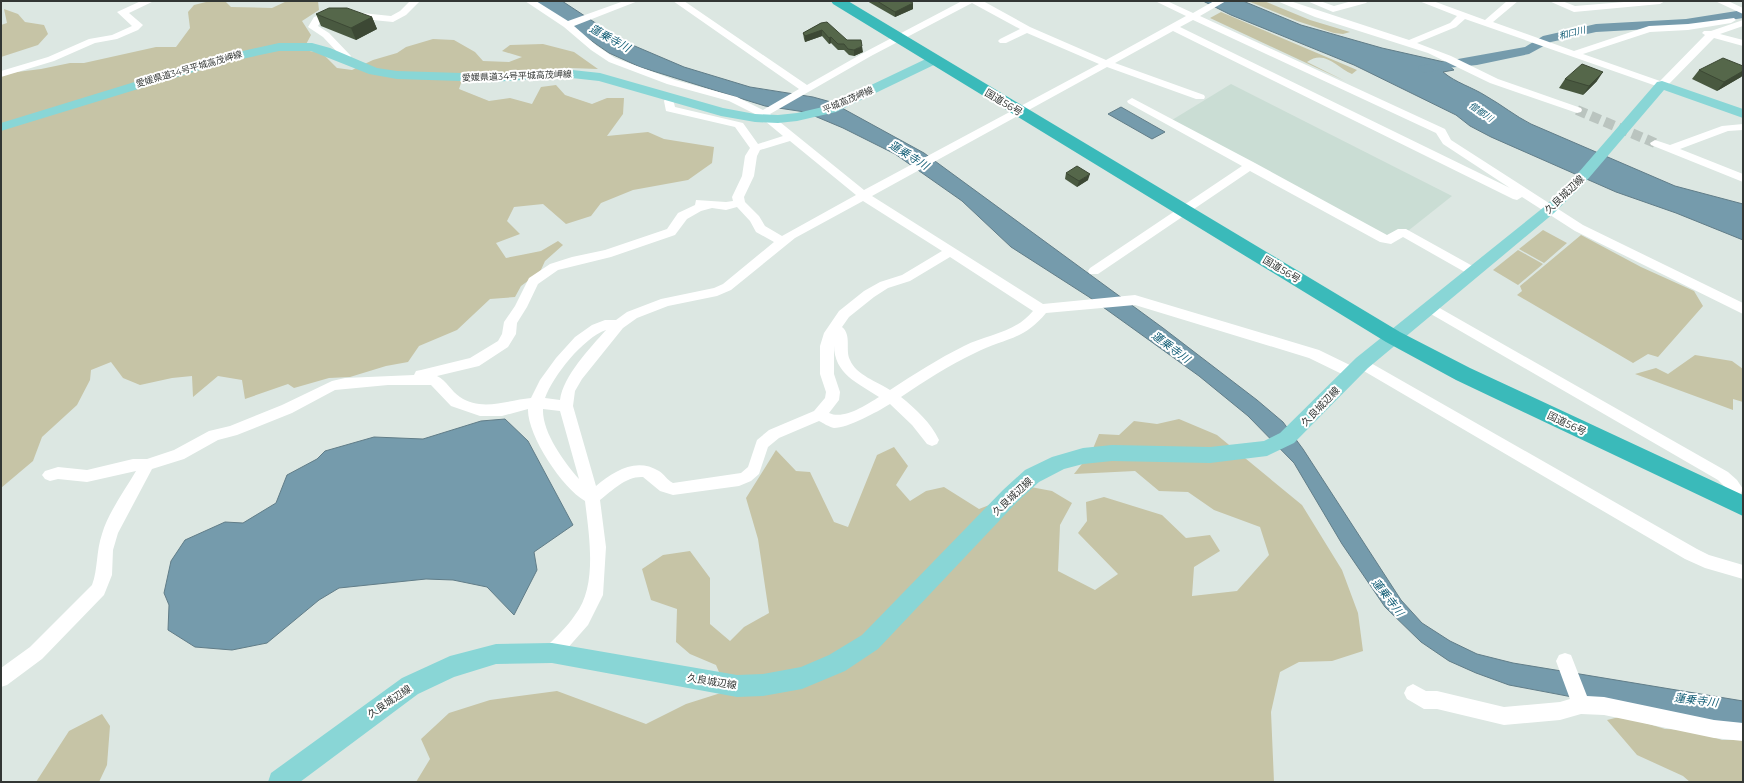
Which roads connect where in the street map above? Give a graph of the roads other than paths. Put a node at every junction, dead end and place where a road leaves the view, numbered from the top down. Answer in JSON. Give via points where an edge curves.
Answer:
{"nodes":[{"id":1,"x":149,"y":1,"type":"edge"},
{"id":2,"x":415,"y":1,"type":"edge"},
{"id":3,"x":530,"y":1,"type":"edge"},
{"id":4,"x":633,"y":1,"type":"edge"},
{"id":5,"x":678,"y":1,"type":"edge"},
{"id":6,"x":838,"y":1,"type":"edge"},
{"id":7,"x":969,"y":1,"type":"edge"},
{"id":8,"x":976,"y":1,"type":"edge"},
{"id":9,"x":1160,"y":1,"type":"edge"},
{"id":10,"x":1221,"y":1,"type":"edge"},
{"id":11,"x":1282,"y":1,"type":"edge"},
{"id":12,"x":1312,"y":1,"type":"edge"},
{"id":13,"x":1363,"y":1,"type":"edge"},
{"id":14,"x":1424,"y":1,"type":"edge"},
{"id":15,"x":1513,"y":1,"type":"edge"},
{"id":16,"x":1554,"y":1,"type":"edge"},
{"id":17,"x":1660,"y":1,"type":"edge"},
{"id":18,"x":1720,"y":1,"type":"edge"},
{"id":19,"x":1743,"y":13,"type":"edge"},
{"id":20,"x":1464,"y":15,"type":"junction"},
{"id":21,"x":1193,"y":16,"type":"junction"},
{"id":22,"x":1487,"y":23,"type":"junction"},
{"id":23,"x":1743,"y":23,"type":"edge"},
{"id":24,"x":569,"y":25,"type":"junction"},
{"id":25,"x":1173,"y":26,"type":"junction"},
{"id":26,"x":1688,"y":27,"type":"junction"},
{"id":27,"x":1027,"y":29,"type":"junction"},
{"id":28,"x":1712,"y":34,"type":"junction"},
{"id":29,"x":898,"y":38,"type":"junction"},
{"id":30,"x":1003,"y":41,"type":"dead end"},
{"id":31,"x":1743,"y":44,"type":"edge"},
{"id":32,"x":1410,"y":45,"type":"junction"},
{"id":33,"x":1573,"y":54,"type":"junction"},
{"id":34,"x":344,"y":59,"type":"junction"},
{"id":35,"x":934,"y":60,"type":"junction"},
{"id":36,"x":1108,"y":64,"type":"junction"},
{"id":37,"x":1,"y":74,"type":"edge"},
{"id":38,"x":1662,"y":85,"type":"junction"},
{"id":39,"x":804,"y":90,"type":"junction"},
{"id":40,"x":1200,"y":97,"type":"dead end"},
{"id":41,"x":669,"y":101,"type":"dead end"},
{"id":42,"x":1132,"y":101,"type":"dead end"},
{"id":43,"x":1577,"y":110,"type":"tunnel mouth"},
{"id":44,"x":1019,"y":112,"type":"junction"},
{"id":45,"x":1743,"y":114,"type":"edge"},
{"id":46,"x":759,"y":116,"type":"junction"},
{"id":47,"x":1,"y":126,"type":"edge"},
{"id":48,"x":1743,"y":127,"type":"edge"},
{"id":49,"x":791,"y":138,"type":"junction"},
{"id":50,"x":1656,"y":143,"type":"tunnel mouth"},
{"id":51,"x":756,"y":148,"type":"junction"},
{"id":52,"x":1670,"y":149,"type":"junction"},
{"id":53,"x":1251,"y":166,"type":"junction"},
{"id":54,"x":1743,"y":178,"type":"edge"},
{"id":55,"x":864,"y":196,"type":"junction"},
{"id":56,"x":691,"y":200,"type":"dead end"},
{"id":57,"x":739,"y":203,"type":"junction"},
{"id":58,"x":709,"y":205,"type":"junction"},
{"id":59,"x":1545,"y":208,"type":"junction"},
{"id":60,"x":1183,"y":210,"type":"junction"},
{"id":61,"x":781,"y":241,"type":"junction"},
{"id":62,"x":950,"y":252,"type":"junction"},
{"id":63,"x":1094,"y":271,"type":"dead end"},
{"id":64,"x":1474,"y":272,"type":"junction"},
{"id":65,"x":1429,"y":307,"type":"junction"},
{"id":66,"x":1042,"y":309,"type":"junction"},
{"id":67,"x":1743,"y":309,"type":"edge"},
{"id":68,"x":618,"y":325,"type":"junction"},
{"id":69,"x":834,"y":328,"type":"junction"},
{"id":70,"x":1393,"y":337,"type":"junction"},
{"id":71,"x":1357,"y":368,"type":"junction"},
{"id":72,"x":388,"y":380,"type":"junction"},
{"id":73,"x":891,"y":397,"type":"junction"},
{"id":74,"x":537,"y":403,"type":"junction"},
{"id":75,"x":566,"y":406,"type":"junction"},
{"id":76,"x":819,"y":415,"type":"junction"},
{"id":77,"x":932,"y":440,"type":"dead end"},
{"id":78,"x":147,"y":465,"type":"junction"},
{"id":79,"x":50,"y":475,"type":"dead end"},
{"id":80,"x":592,"y":497,"type":"junction"},
{"id":81,"x":1737,"y":503,"type":"edge"},
{"id":82,"x":1743,"y":572,"type":"edge"},
{"id":83,"x":552,"y":653,"type":"junction"},
{"id":84,"x":1566,"y":664,"type":"dead end"},
{"id":85,"x":1,"y":679,"type":"edge"},
{"id":86,"x":1413,"y":693,"type":"dead end"},
{"id":87,"x":1579,"y":702,"type":"junction"},
{"id":88,"x":1743,"y":732,"type":"edge"},
{"id":89,"x":280,"y":782,"type":"edge"}],
"edges":[{"from":1,"to":37,"type":"street","via":[[122,12],[138,25],[135,28]]},
{"from":2,"to":34,"type":"street","via":[[393,19],[352,15],[329,15],[317,19],[313,27],[333,42],[346,56]]},
{"from":3,"to":24,"type":"street"},
{"from":4,"to":24,"type":"street"},
{"from":5,"to":39,"type":"street"},
{"from":6,"to":29,"type":"highway","name":"国道56号"},
{"from":7,"to":29,"type":"street"},
{"from":8,"to":27,"type":"street"},
{"from":9,"to":21,"type":"street"},
{"from":10,"to":21,"type":"street"},
{"from":11,"to":32,"type":"street"},
{"from":12,"to":13,"type":"street","via":[[1332,9]]},
{"from":14,"to":20,"type":"street"},
{"from":15,"to":22,"type":"street"},
{"from":16,"to":17,"type":"street","via":[[1574,9]]},
{"from":18,"to":19,"type":"street"},
{"from":19,"to":26,"type":"street"},
{"from":20,"to":22,"type":"street"},
{"from":20,"to":32,"type":"street","via":[[1453,25],[1413,41]]},
{"from":21,"to":25,"type":"street"},
{"from":21,"to":59,"type":"street","via":[[1440,131],[1447,142]]},
{"from":22,"to":33,"type":"street"},
{"from":23,"to":28,"type":"street"},
{"from":24,"to":46,"type":"street","via":[[594,48],[612,60],[671,82],[733,99]]},
{"from":25,"to":36,"type":"street"},
{"from":25,"to":59,"type":"street"},
{"from":26,"to":28,"type":"street"},
{"from":26,"to":33,"type":"street","via":[[1650,29]]},
{"from":27,"to":30,"type":"street"},
{"from":27,"to":36,"type":"street"},
{"from":28,"to":31,"type":"street"},
{"from":28,"to":38,"type":"street"},
{"from":29,"to":35,"type":"highway","name":"国道56号"},
{"from":29,"to":39,"type":"street"},
{"from":32,"to":43,"type":"street","via":[[1442,56],[1497,82]]},
{"from":33,"to":38,"type":"street"},
{"from":34,"to":46,"type":"main road","name":"愛媛県道34号平城高茂岬線","via":[[374,71],[425,77],[493,78],[563,73],[582,75],[721,112]]},
{"from":34,"to":47,"type":"main road","name":"愛媛県道34号平城高茂岬線","via":[[312,47],[262,50],[144,82]]},
{"from":35,"to":44,"type":"highway","name":"国道56号"},
{"from":35,"to":46,"type":"main road","name":"平城高茂岬線","via":[[820,112],[797,117]]},
{"from":36,"to":40,"type":"street"},
{"from":36,"to":44,"type":"street"},
{"from":38,"to":45,"type":"main road"},
{"from":38,"to":59,"type":"main road","name":"久良城辺線","via":[[1577,183]]},
{"from":39,"to":46,"type":"street"},
{"from":41,"to":51,"type":"street","via":[[670,109],[739,125]]},
{"from":42,"to":53,"type":"street"},
{"from":44,"to":55,"type":"street"},
{"from":44,"to":60,"type":"highway","name":"国道56号"},
{"from":46,"to":49,"type":"street"},
{"from":48,"to":52,"type":"street","via":[[1726,128]]},
{"from":49,"to":51,"type":"street"},
{"from":49,"to":55,"type":"street"},
{"from":50,"to":52,"type":"street"},
{"from":51,"to":57,"type":"street","via":[[751,156],[748,176],[738,197]]},
{"from":52,"to":54,"type":"street"},
{"from":53,"to":60,"type":"street"},
{"from":53,"to":64,"type":"street","via":[[1384,239],[1391,240],[1402,232]]},
{"from":55,"to":61,"type":"street"},
{"from":55,"to":62,"type":"street"},
{"from":56,"to":58,"type":"street"},
{"from":57,"to":58,"type":"street","via":[[726,206]]},
{"from":57,"to":61,"type":"street","via":[[755,219],[760,229]]},
{"from":58,"to":72,"type":"street","via":[[685,213],[671,232],[607,254],[554,267],[533,281],[511,322],[509,334],[503,344],[489,354],[474,362],[442,371],[419,376],[394,375]]},
{"from":59,"to":64,"type":"main road","name":"久良城辺線"},
{"from":59,"to":67,"type":"street","via":[[1619,249]]},
{"from":60,"to":63,"type":"street"},
{"from":60,"to":70,"type":"highway","name":"国道56号"},
{"from":61,"to":68,"type":"street","via":[[727,287],[717,292],[649,307]]},
{"from":62,"to":66,"type":"street"},
{"from":62,"to":69,"type":"street","via":[[912,275],[884,285],[869,294],[850,308]]},
{"from":64,"to":65,"type":"main road","name":"久良城辺線"},
{"from":65,"to":70,"type":"main road","name":"久良城辺線"},
{"from":65,"to":81,"type":"street","via":[[1723,476],[1736,490]]},
{"from":66,"to":71,"type":"street","via":[[1130,300]]},
{"from":66,"to":73,"type":"street","via":[[1023,330],[970,349]]},
{"from":68,"to":74,"type":"street","via":[[610,324],[596,328],[571,348],[549,378]]},
{"from":68,"to":75,"type":"street","via":[[577,375],[568,391]]},
{"from":69,"to":73,"type":"street","via":[[840,333],[840,356],[844,365],[877,390]]},
{"from":69,"to":76,"type":"street","via":[[827,346],[827,374],[833,392],[832,400]]},
{"from":70,"to":71,"type":"main road","name":"久良城辺線"},
{"from":70,"to":81,"type":"highway","name":"国道56号","via":[[1463,374]]},
{"from":71,"to":82,"type":"street","via":[[1691,554],[1705,561]]},
{"from":71,"to":83,"type":"main road","name":"久良城辺線","via":[[1303,424],[1287,438],[1267,448],[1210,455],[1112,453],[1084,456],[1059,463],[1032,476],[870,642],[838,663],[802,678],[763,685],[738,686]]},
{"from":72,"to":74,"type":"street","via":[[433,380],[456,402],[480,410],[502,410]]},
{"from":72,"to":78,"type":"street","via":[[332,386],[287,409],[232,431],[214,435],[179,455]]},
{"from":73,"to":76,"type":"street","via":[[856,416],[834,422]]},
{"from":73,"to":77,"type":"street","via":[[915,418]]},
{"from":74,"to":75,"type":"street"},
{"from":74,"to":80,"type":"street","via":[[537,426],[572,483]]},
{"from":75,"to":80,"type":"street"},
{"from":76,"to":80,"type":"street","via":[[774,434],[762,444],[754,470],[739,480],[673,489],[664,486],[654,475],[644,470],[616,478]]},
{"from":78,"to":79,"type":"street","via":[[133,465],[87,476]]},
{"from":78,"to":85,"type":"street","via":[[110,532],[105,550],[104,575],[98,590],[36,653]]},
{"from":80,"to":83,"type":"street","via":[[598,547],[595,595],[582,620]]},
{"from":83,"to":89,"type":"main road","name":"久良城辺線","via":[[496,654],[450,667],[410,686]]},
{"from":84,"to":87,"type":"street"},
{"from":86,"to":87,"type":"street","via":[[1424,700],[1437,700],[1504,716],[1560,711]]},
{"from":87,"to":88,"type":"street","via":[[1714,729]]}]}
